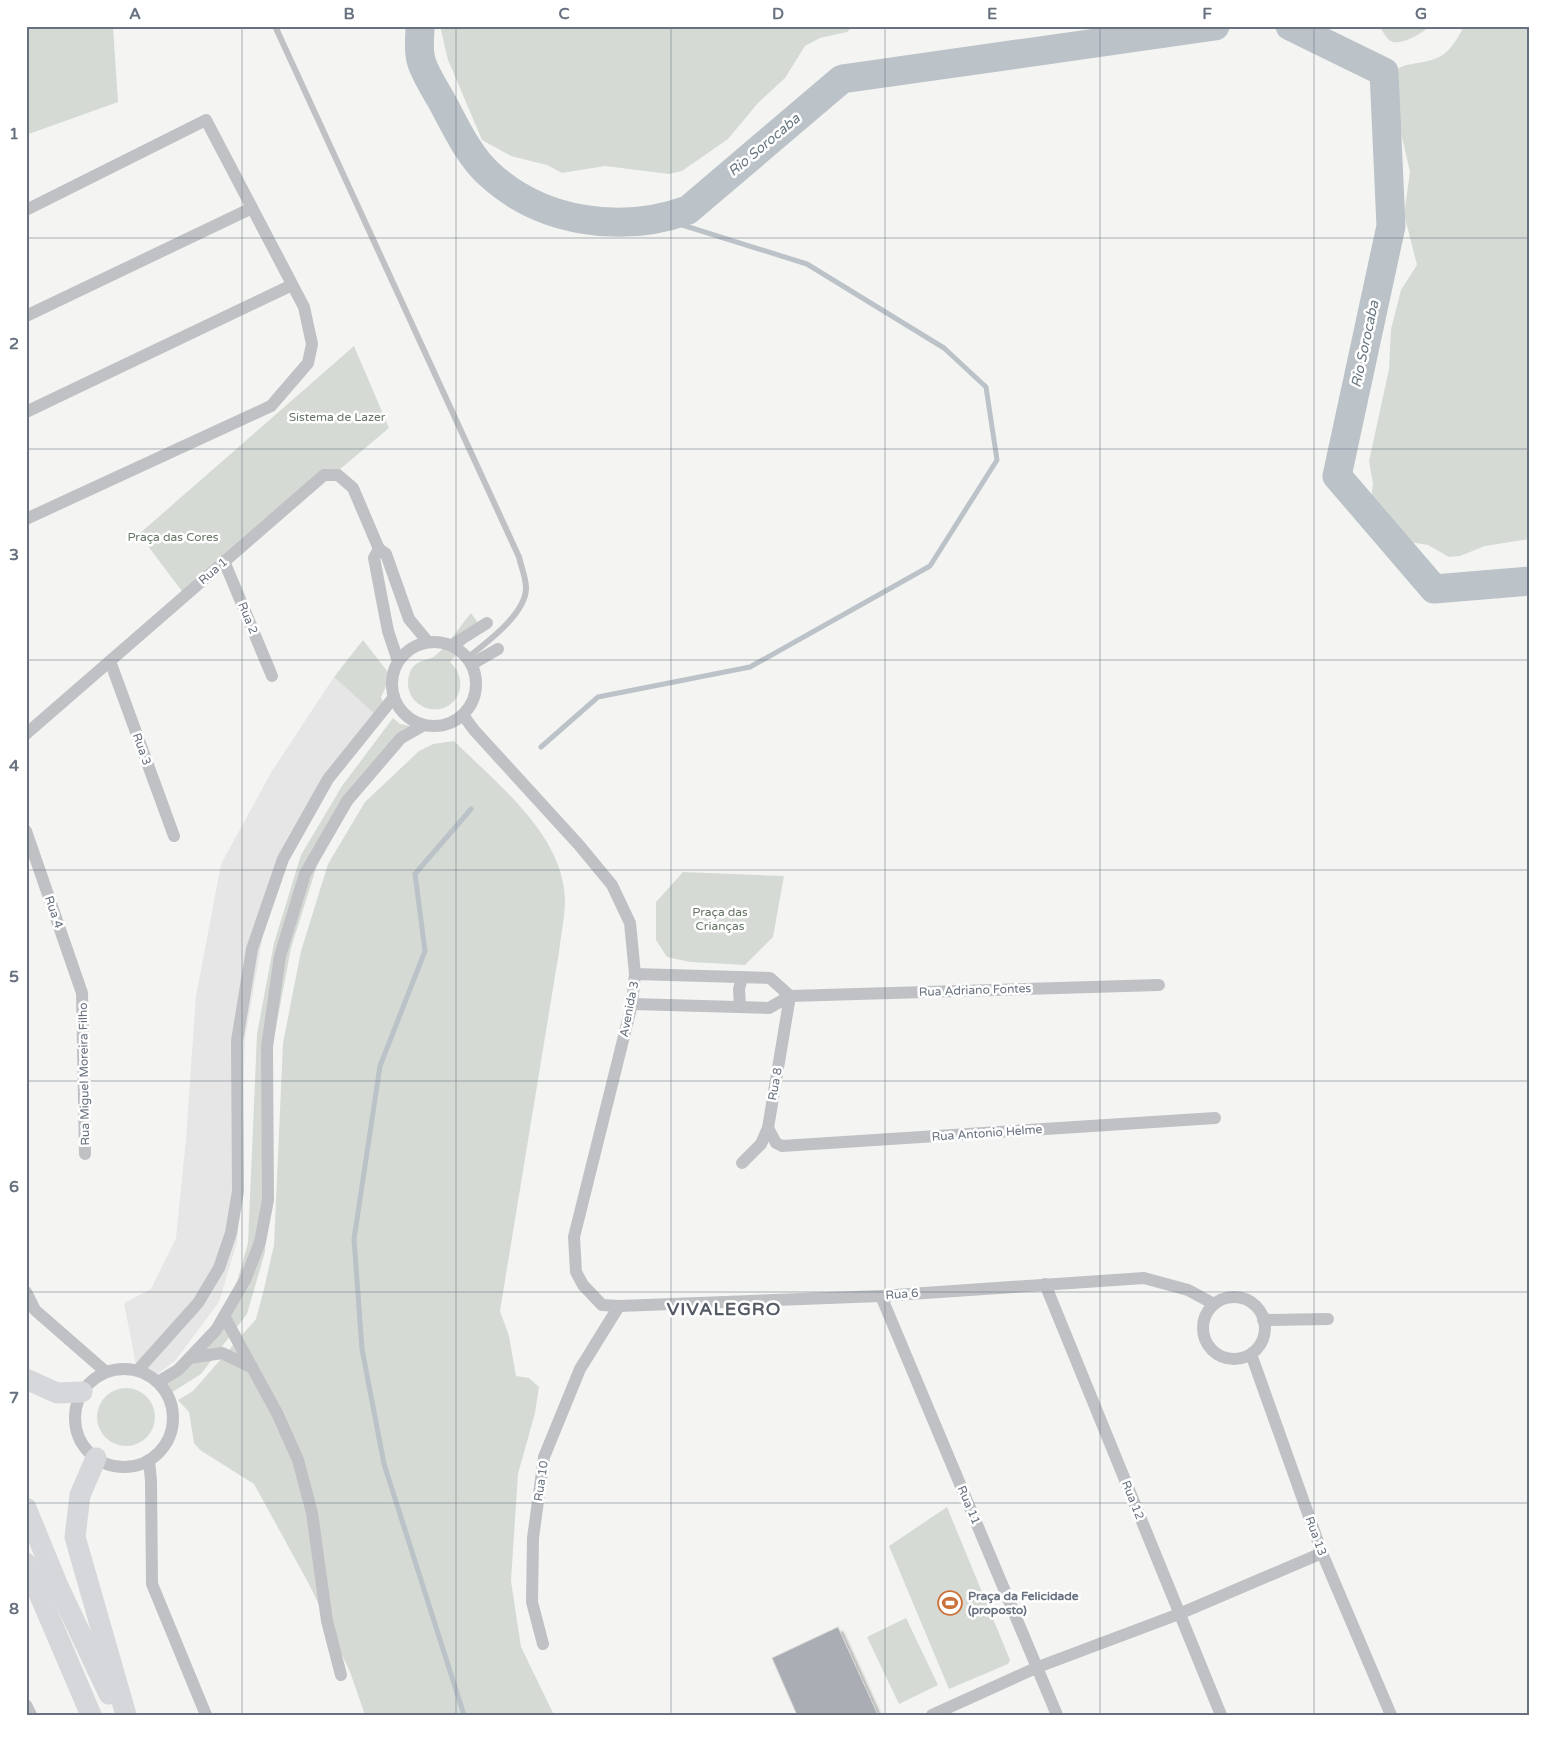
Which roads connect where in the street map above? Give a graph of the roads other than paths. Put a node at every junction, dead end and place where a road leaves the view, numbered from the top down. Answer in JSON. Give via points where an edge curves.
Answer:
{"nodes":[{"id":1,"x":274,"y":26,"type":"edge"},
{"id":2,"x":252,"y":208,"type":"junction"},
{"id":3,"x":26,"y":210,"type":"edge"},
{"id":4,"x":292,"y":285,"type":"junction"},
{"id":5,"x":26,"y":316,"type":"edge"},
{"id":6,"x":26,"y":412,"type":"edge"},
{"id":7,"x":26,"y":519,"type":"edge"},
{"id":8,"x":379,"y":549,"type":"junction"},
{"id":9,"x":224,"y":561,"type":"junction"},
{"id":10,"x":487,"y":623,"type":"dead end"},
{"id":11,"x":428,"y":642,"type":"junction"},
{"id":12,"x":452,"y":645,"type":"junction"},
{"id":13,"x":498,"y":649,"type":"dead end"},
{"id":14,"x":110,"y":661,"type":"junction"},
{"id":15,"x":470,"y":661,"type":"junction"},
{"id":16,"x":398,"y":662,"type":"junction"},
{"id":17,"x":272,"y":676,"type":"dead end"},
{"id":18,"x":394,"y":697,"type":"junction"},
{"id":19,"x":463,"y":715,"type":"junction"},
{"id":20,"x":424,"y":725,"type":"junction"},
{"id":21,"x":26,"y":734,"type":"edge"},
{"id":22,"x":26,"y":831,"type":"edge"},
{"id":23,"x":174,"y":836,"type":"dead end"},
{"id":24,"x":635,"y":974,"type":"junction"},
{"id":25,"x":742,"y":978,"type":"junction"},
{"id":26,"x":1159,"y":984,"type":"dead end"},
{"id":27,"x":82,"y":993,"type":"joint"},
{"id":28,"x":790,"y":996,"type":"junction"},
{"id":29,"x":632,"y":1004,"type":"junction"},
{"id":30,"x":740,"y":1006,"type":"junction"},
{"id":31,"x":1215,"y":1118,"type":"dead end"},
{"id":32,"x":768,"y":1128,"type":"junction"},
{"id":33,"x":85,"y":1154,"type":"dead end"},
{"id":34,"x":742,"y":1163,"type":"dead end"},
{"id":35,"x":1045,"y":1284,"type":"junction"},
{"id":36,"x":26,"y":1292,"type":"edge"},
{"id":37,"x":589,"y":1293,"type":"joint"},
{"id":38,"x":881,"y":1296,"type":"junction"},
{"id":39,"x":1214,"y":1304,"type":"junction"},
{"id":40,"x":619,"y":1306,"type":"junction"},
{"id":41,"x":224,"y":1316,"type":"junction"},
{"id":42,"x":1328,"y":1318,"type":"dead end"},
{"id":43,"x":1263,"y":1320,"type":"junction"},
{"id":44,"x":1251,"y":1354,"type":"junction"},
{"id":45,"x":190,"y":1358,"type":"junction"},
{"id":46,"x":251,"y":1367,"type":"junction"},
{"id":47,"x":138,"y":1370,"type":"junction"},
{"id":48,"x":106,"y":1372,"type":"junction"},
{"id":49,"x":26,"y":1379,"type":"edge"},
{"id":50,"x":158,"y":1382,"type":"junction"},
{"id":51,"x":82,"y":1392,"type":"junction"},
{"id":52,"x":96,"y":1458,"type":"junction"},
{"id":53,"x":149,"y":1460,"type":"junction"},
{"id":54,"x":26,"y":1508,"type":"edge"},
{"id":55,"x":1322,"y":1553,"type":"junction"},
{"id":56,"x":26,"y":1563,"type":"edge"},
{"id":57,"x":1179,"y":1614,"type":"junction"},
{"id":58,"x":543,"y":1644,"type":"dead end"},
{"id":59,"x":1038,"y":1667,"type":"junction"},
{"id":60,"x":341,"y":1676,"type":"dead end"},
{"id":61,"x":26,"y":1704,"type":"edge"},
{"id":62,"x":31,"y":1715,"type":"edge"},
{"id":63,"x":91,"y":1715,"type":"edge"},
{"id":64,"x":118,"y":1715,"type":"edge"},
{"id":65,"x":126,"y":1715,"type":"edge"},
{"id":66,"x":206,"y":1715,"type":"edge"},
{"id":67,"x":932,"y":1715,"type":"edge"},
{"id":68,"x":1058,"y":1715,"type":"edge"},
{"id":69,"x":1220,"y":1715,"type":"edge"},
{"id":70,"x":1390,"y":1715,"type":"edge"}],
"edges":[{"from":1,"to":15,"type":"lane","via":[[519,557],[526,588],[521,603],[500,632]]},
{"from":2,"to":3,"type":"street","via":[[206,120]]},
{"from":2,"to":4,"type":"street"},
{"from":2,"to":5,"type":"street"},
{"from":4,"to":6,"type":"street"},
{"from":4,"to":7,"type":"street","via":[[304,308],[312,344],[308,363],[271,406]]},
{"from":8,"to":9,"type":"street","name":"Rua 1","via":[[353,488],[338,475],[324,475]]},
{"from":8,"to":11,"type":"street","name":"Rua 1","via":[[386,554],[409,619]]},
{"from":8,"to":16,"type":"street","via":[[374,558],[388,631]]},
{"from":9,"to":14,"type":"street","name":"Rua 1"},
{"from":9,"to":17,"type":"street","name":"Rua 2"},
{"from":10,"to":12,"type":"street"},
{"from":11,"to":12,"type":"street"},
{"from":11,"to":16,"type":"street","via":[[416,645]]},
{"from":12,"to":15,"type":"street"},
{"from":13,"to":15,"type":"street"},
{"from":14,"to":21,"type":"street","name":"Rua 1"},
{"from":14,"to":23,"type":"street","name":"Rua 3"},
{"from":15,"to":19,"type":"street","via":[[476,677],[476,691],[472,704]]},
{"from":16,"to":18,"type":"street","via":[[392,685]]},
{"from":18,"to":20,"type":"street","via":[[401,710]]},
{"from":18,"to":47,"type":"street","via":[[328,779],[283,858],[252,949],[236,1041],[238,1191],[231,1233],[219,1268],[198,1303]]},
{"from":19,"to":20,"type":"street","via":[[451,723]]},
{"from":19,"to":24,"type":"street","name":"Avenida 3","via":[[612,885],[630,923]]},
{"from":20,"to":41,"type":"street","via":[[401,738],[347,801],[305,874],[280,956],[267,1047],[268,1200],[260,1242],[246,1280]]},
{"from":22,"to":27,"type":"street","name":"Rua 4"},
{"from":24,"to":25,"type":"street"},
{"from":24,"to":29,"type":"street","name":"Avenida 3"},
{"from":25,"to":28,"type":"street","via":[[770,978]]},
{"from":25,"to":30,"type":"street"},
{"from":26,"to":28,"type":"street","name":"Rua Adriano Fontes"},
{"from":27,"to":33,"type":"street","name":"Rua Miguel Moreira Filho"},
{"from":28,"to":30,"type":"street","name":"Rua Adriano Fontes","via":[[769,1008]]},
{"from":28,"to":32,"type":"street","name":"Rua 8"},
{"from":29,"to":30,"type":"street","name":"Rua Adriano Fontes"},
{"from":29,"to":37,"type":"street","name":"Avenida 3","via":[[574,1237],[576,1272]]},
{"from":31,"to":32,"type":"street","name":"Rua Antonio Helme","via":[[782,1146],[776,1143]]},
{"from":32,"to":34,"type":"street","name":"Rua 8","via":[[761,1144]]},
{"from":35,"to":38,"type":"street","name":"Rua 6"},
{"from":35,"to":39,"type":"street","name":"Rua 6","via":[[1144,1278],[1188,1290]]},
{"from":35,"to":57,"type":"street","name":"Rua 12"},
{"from":36,"to":48,"type":"street","via":[[36,1310]]},
{"from":37,"to":40,"type":"street","name":"Rua 6","via":[[602,1304]]},
{"from":38,"to":40,"type":"street","name":"Rua 6"},
{"from":38,"to":59,"type":"street","name":"Rua 11"},
{"from":39,"to":43,"type":"street","via":[[1228,1297],[1248,1300],[1256,1306]]},
{"from":39,"to":44,"type":"street","via":[[1203,1325],[1208,1345],[1224,1357],[1235,1359]]},
{"from":40,"to":58,"type":"street","name":"Rua 10","via":[[580,1369],[544,1457],[533,1538],[532,1602]]},
{"from":41,"to":45,"type":"street","via":[[216,1330]]},
{"from":41,"to":46,"type":"street"},
{"from":42,"to":43,"type":"street"},
{"from":43,"to":44,"type":"street","via":[[1264,1333]]},
{"from":44,"to":55,"type":"street","name":"Rua 13"},
{"from":45,"to":46,"type":"street","via":[[222,1354]]},
{"from":45,"to":50,"type":"street"},
{"from":46,"to":60,"type":"street","via":[[298,1460],[312,1513],[326,1621]]},
{"from":47,"to":48,"type":"street","via":[[127,1368]]},
{"from":47,"to":50,"type":"street"},
{"from":48,"to":51,"type":"street"},
{"from":49,"to":51,"type":"highway","via":[[57,1393]]},
{"from":50,"to":53,"type":"street","via":[[167,1393],[173,1421],[170,1435]]},
{"from":51,"to":52,"type":"street","via":[[76,1406],[78,1435]]},
{"from":52,"to":53,"type":"street","via":[[124,1467]]},
{"from":52,"to":65,"type":"highway","via":[[80,1495],[75,1538]]},
{"from":53,"to":66,"type":"street","via":[[152,1584]]},
{"from":54,"to":64,"type":"highway"},
{"from":55,"to":57,"type":"street"},
{"from":55,"to":70,"type":"street","name":"Rua 13"},
{"from":56,"to":63,"type":"highway"},
{"from":57,"to":59,"type":"street"},
{"from":57,"to":69,"type":"street","name":"Rua 12"},
{"from":59,"to":67,"type":"street"},
{"from":59,"to":68,"type":"street","name":"Rua 11"},
{"from":61,"to":62,"type":"street"}]}
